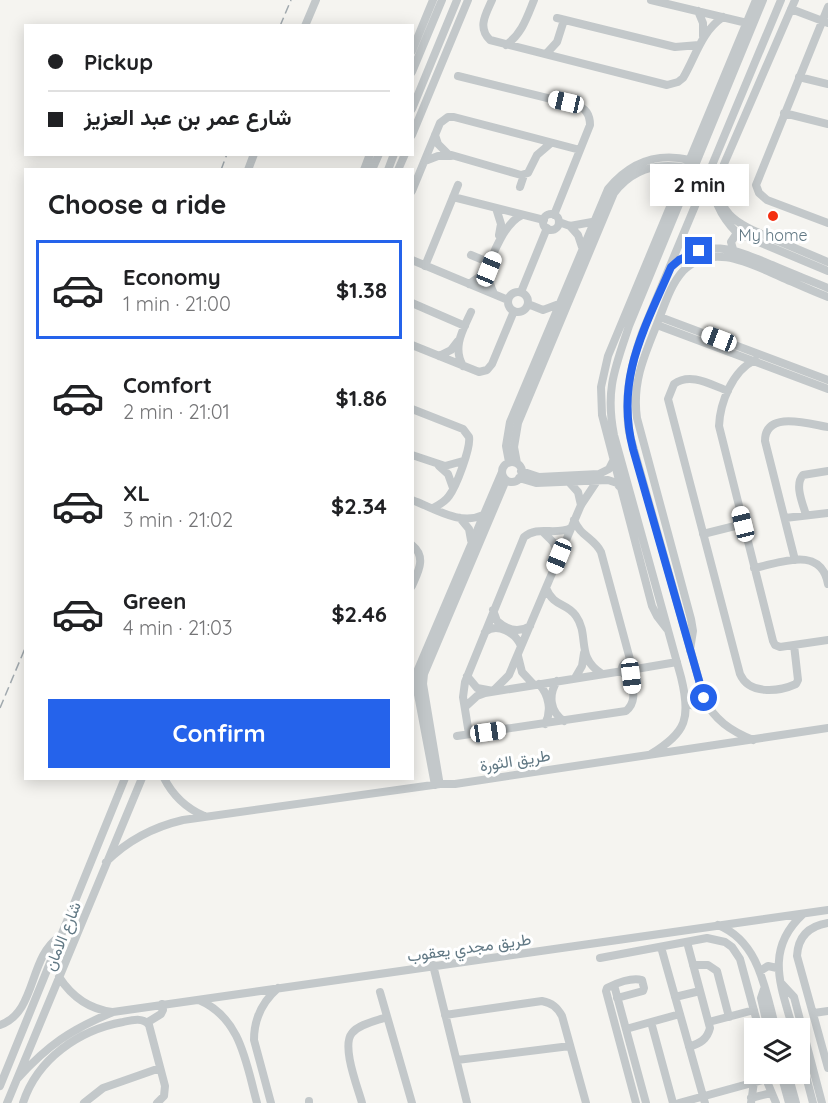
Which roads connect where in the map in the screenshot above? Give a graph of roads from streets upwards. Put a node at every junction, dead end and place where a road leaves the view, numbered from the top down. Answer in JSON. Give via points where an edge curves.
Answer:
{"nodes":[{"id":1,"x":316,"y":0,"type":"edge"},
{"id":2,"x":433,"y":0,"type":"edge"},
{"id":3,"x":444,"y":0,"type":"edge"},
{"id":4,"x":457,"y":0,"type":"edge"},
{"id":5,"x":468,"y":0,"type":"edge"},
{"id":6,"x":492,"y":0,"type":"edge"},
{"id":7,"x":534,"y":0,"type":"edge"},
{"id":8,"x":651,"y":0,"type":"edge"},
{"id":9,"x":686,"y":0,"type":"edge"},
{"id":10,"x":756,"y":0,"type":"edge"},
{"id":11,"x":763,"y":0,"type":"edge"},
{"id":12,"x":781,"y":0,"type":"edge"},
{"id":13,"x":795,"y":0,"type":"edge"},
{"id":14,"x":670,"y":2,"type":"edge"},
{"id":15,"x":828,"y":7,"type":"edge"},
{"id":16,"x":791,"y":9,"type":"junction"},
{"id":17,"x":694,"y":10,"type":"junction"},
{"id":18,"x":723,"y":17,"type":"junction"},
{"id":19,"x":825,"y":22,"type":"edge"},
{"id":20,"x":747,"y":23,"type":"junction"},
{"id":21,"x":306,"y":24,"type":"edge"},
{"id":22,"x":522,"y":29,"type":"junction"},
{"id":23,"x":429,"y":31,"type":"junction"},
{"id":24,"x":442,"y":36,"type":"junction"},
{"id":25,"x":560,"y":36,"type":"junction"},
{"id":26,"x":703,"y":36,"type":"junction"},
{"id":27,"x":506,"y":45,"type":"junction"},
{"id":28,"x":699,"y":45,"type":"junction"},
{"id":29,"x":414,"y":46,"type":"edge"},
{"id":30,"x":675,"y":47,"type":"junction"},
{"id":31,"x":527,"y":50,"type":"junction"},
{"id":32,"x":546,"y":54,"type":"junction"},
{"id":33,"x":563,"y":59,"type":"junction"},
{"id":34,"x":691,"y":63,"type":"junction"},
{"id":35,"x":414,"y":67,"type":"edge"},
{"id":36,"x":458,"y":76,"type":"dead end"},
{"id":37,"x":799,"y":77,"type":"junction"},
{"id":38,"x":828,"y":84,"type":"edge"},
{"id":39,"x":417,"y":99,"type":"junction"},
{"id":40,"x":426,"y":103,"type":"junction"},
{"id":41,"x":414,"y":105,"type":"edge"},
{"id":42,"x":715,"y":110,"type":"junction"},
{"id":43,"x":784,"y":113,"type":"junction"},
{"id":44,"x":731,"y":119,"type":"junction"},
{"id":45,"x":742,"y":124,"type":"junction"},
{"id":46,"x":828,"y":124,"type":"edge"},
{"id":47,"x":414,"y":130,"type":"edge"},
{"id":48,"x":435,"y":135,"type":"junction"},
{"id":49,"x":532,"y":137,"type":"junction"},
{"id":50,"x":551,"y":143,"type":"junction"},
{"id":51,"x":580,"y":150,"type":"junction"},
{"id":52,"x":453,"y":156,"type":"junction"},
{"id":53,"x":533,"y":160,"type":"junction"},
{"id":54,"x":425,"y":161,"type":"junction"},
{"id":55,"x":714,"y":161,"type":"junction"},
{"id":56,"x":689,"y":164,"type":"junction"},
{"id":57,"x":524,"y":175,"type":"junction"},
{"id":58,"x":458,"y":185,"type":"dead end"},
{"id":59,"x":414,"y":186,"type":"edge"},
{"id":60,"x":520,"y":187,"type":"dead end"},
{"id":61,"x":453,"y":197,"type":"junction"},
{"id":62,"x":496,"y":208,"type":"junction"},
{"id":63,"x":674,"y":209,"type":"junction"},
{"id":64,"x":522,"y":214,"type":"junction"},
{"id":65,"x":556,"y":219,"type":"junction"},
{"id":66,"x":544,"y":220,"type":"junction"},
{"id":67,"x":592,"y":222,"type":"junction"},
{"id":68,"x":828,"y":223,"type":"edge"},
{"id":69,"x":570,"y":226,"type":"junction"},
{"id":70,"x":547,"y":228,"type":"junction"},
{"id":71,"x":737,"y":233,"type":"junction"},
{"id":72,"x":760,"y":238,"type":"junction"},
{"id":73,"x":582,"y":247,"type":"junction"},
{"id":74,"x":733,"y":249,"type":"junction"},
{"id":75,"x":471,"y":255,"type":"dead end"},
{"id":76,"x":414,"y":261,"type":"edge"},
{"id":77,"x":488,"y":262,"type":"junction"},
{"id":78,"x":828,"y":262,"type":"edge"},
{"id":79,"x":757,"y":263,"type":"junction"},
{"id":80,"x":425,"y":266,"type":"junction"},
{"id":81,"x":671,"y":267,"type":"junction"},
{"id":82,"x":828,"y":271,"type":"edge"},
{"id":83,"x":805,"y":283,"type":"junction"},
{"id":84,"x":469,"y":284,"type":"junction"},
{"id":85,"x":828,"y":288,"type":"edge"},
{"id":86,"x":521,"y":292,"type":"junction"},
{"id":87,"x":494,"y":294,"type":"junction"},
{"id":88,"x":828,"y":297,"type":"edge"},
{"id":89,"x":508,"y":300,"type":"junction"},
{"id":90,"x":414,"y":304,"type":"edge"},
{"id":91,"x":528,"y":304,"type":"junction"},
{"id":92,"x":559,"y":304,"type":"junction"},
{"id":93,"x":543,"y":310,"type":"junction"},
{"id":94,"x":514,"y":311,"type":"junction"},
{"id":95,"x":471,"y":312,"type":"dead end"},
{"id":96,"x":658,"y":321,"type":"junction"},
{"id":97,"x":465,"y":326,"type":"junction"},
{"id":98,"x":550,"y":326,"type":"junction"},
{"id":99,"x":629,"y":326,"type":"junction"},
{"id":100,"x":642,"y":333,"type":"junction"},
{"id":101,"x":459,"y":340,"type":"junction"},
{"id":102,"x":414,"y":346,"type":"edge"},
{"id":103,"x":620,"y":353,"type":"junction"},
{"id":104,"x":739,"y":354,"type":"junction"},
{"id":105,"x":439,"y":356,"type":"junction"},
{"id":106,"x":634,"y":356,"type":"junction"},
{"id":107,"x":754,"y":360,"type":"junction"},
{"id":108,"x":464,"y":366,"type":"junction"},
{"id":109,"x":742,"y":368,"type":"junction"},
{"id":110,"x":790,"y":370,"type":"junction"},
{"id":111,"x":828,"y":380,"type":"edge"},
{"id":112,"x":828,"y":388,"type":"edge"},
{"id":113,"x":728,"y":391,"type":"junction"},
{"id":114,"x":414,"y":410,"type":"edge"},
{"id":115,"x":828,"y":427,"type":"edge"},
{"id":116,"x":610,"y":436,"type":"junction"},
{"id":117,"x":414,"y":456,"type":"edge"},
{"id":118,"x":463,"y":461,"type":"junction"},
{"id":119,"x":613,"y":461,"type":"junction"},
{"id":120,"x":438,"y":465,"type":"junction"},
{"id":121,"x":517,"y":469,"type":"junction"},
{"id":122,"x":828,"y":471,"type":"edge"},
{"id":123,"x":504,"y":476,"type":"junction"},
{"id":124,"x":597,"y":480,"type":"junction"},
{"id":125,"x":569,"y":482,"type":"junction"},
{"id":126,"x":619,"y":486,"type":"junction"},
{"id":127,"x":452,"y":490,"type":"junction"},
{"id":128,"x":414,"y":501,"type":"edge"},
{"id":129,"x":581,"y":505,"type":"junction"},
{"id":130,"x":433,"y":508,"type":"junction"},
{"id":131,"x":828,"y":513,"type":"edge"},
{"id":132,"x":483,"y":515,"type":"junction"},
{"id":133,"x":806,"y":515,"type":"junction"},
{"id":134,"x":456,"y":517,"type":"junction"},
{"id":135,"x":785,"y":518,"type":"junction"},
{"id":136,"x":574,"y":520,"type":"junction"},
{"id":137,"x":634,"y":524,"type":"junction"},
{"id":138,"x":743,"y":524,"type":"junction"},
{"id":139,"x":571,"y":528,"type":"junction"},
{"id":140,"x":542,"y":531,"type":"junction"},
{"id":141,"x":703,"y":534,"type":"junction"},
{"id":142,"x":591,"y":540,"type":"junction"},
{"id":143,"x":565,"y":542,"type":"junction"},
{"id":144,"x":471,"y":543,"type":"junction"},
{"id":145,"x":414,"y":547,"type":"edge"},
{"id":146,"x":559,"y":556,"type":"junction"},
{"id":147,"x":795,"y":560,"type":"junction"},
{"id":148,"x":754,"y":568,"type":"junction"},
{"id":149,"x":826,"y":572,"type":"edge"},
{"id":150,"x":414,"y":580,"type":"edge"},
{"id":151,"x":828,"y":584,"type":"edge"},
{"id":152,"x":546,"y":588,"type":"junction"},
{"id":153,"x":561,"y":606,"type":"junction"},
{"id":154,"x":537,"y":609,"type":"junction"},
{"id":155,"x":494,"y":610,"type":"junction"},
{"id":156,"x":530,"y":626,"type":"junction"},
{"id":157,"x":485,"y":632,"type":"junction"},
{"id":158,"x":828,"y":640,"type":"edge"},
{"id":159,"x":794,"y":645,"type":"junction"},
{"id":160,"x":521,"y":646,"type":"junction"},
{"id":161,"x":584,"y":651,"type":"junction"},
{"id":162,"x":690,"y":652,"type":"junction"},
{"id":163,"x":518,"y":655,"type":"junction"},
{"id":164,"x":677,"y":662,"type":"junction"},
{"id":165,"x":633,"y":669,"type":"junction"},
{"id":166,"x":602,"y":674,"type":"junction"},
{"id":167,"x":467,"y":676,"type":"junction"},
{"id":168,"x":575,"y":678,"type":"junction"},
{"id":169,"x":414,"y":680,"type":"edge"},
{"id":170,"x":557,"y":681,"type":"junction"},
{"id":171,"x":536,"y":684,"type":"junction"},
{"id":172,"x":493,"y":691,"type":"junction"},
{"id":173,"x":705,"y":701,"type":"junction"},
{"id":174,"x":687,"y":704,"type":"junction"},
{"id":175,"x":465,"y":706,"type":"junction"},
{"id":176,"x":564,"y":721,"type":"junction"},
{"id":177,"x":545,"y":724,"type":"junction"},
{"id":178,"x":828,"y":728,"type":"edge"},
{"id":179,"x":469,"y":734,"type":"junction"},
{"id":180,"x":458,"y":736,"type":"dead end"},
{"id":181,"x":753,"y":740,"type":"junction"},
{"id":182,"x":651,"y":754,"type":"junction"},
{"id":183,"x":124,"y":780,"type":"edge"},
{"id":184,"x":141,"y":780,"type":"edge"},
{"id":185,"x":165,"y":780,"type":"edge"},
{"id":186,"x":437,"y":784,"type":"junction"},
{"id":187,"x":206,"y":816,"type":"junction"},
{"id":188,"x":106,"y":862,"type":"junction"},
{"id":189,"x":72,"y":907,"type":"junction"},
{"id":190,"x":828,"y":910,"type":"edge"},
{"id":191,"x":86,"y":913,"type":"junction"},
{"id":192,"x":803,"y":914,"type":"junction"},
{"id":193,"x":828,"y":923,"type":"edge"},
{"id":194,"x":717,"y":925,"type":"junction"},
{"id":195,"x":61,"y":934,"type":"junction"},
{"id":196,"x":75,"y":938,"type":"junction"},
{"id":197,"x":687,"y":942,"type":"junction"},
{"id":198,"x":661,"y":947,"type":"junction"},
{"id":199,"x":600,"y":958,"type":"dead end"},
{"id":200,"x":433,"y":965,"type":"junction"},
{"id":201,"x":693,"y":965,"type":"junction"},
{"id":202,"x":777,"y":968,"type":"junction"},
{"id":203,"x":760,"y":970,"type":"junction"},
{"id":204,"x":60,"y":977,"type":"junction"},
{"id":205,"x":781,"y":983,"type":"junction"},
{"id":206,"x":614,"y":985,"type":"junction"},
{"id":207,"x":279,"y":987,"type":"junction"},
{"id":208,"x":764,"y":988,"type":"junction"},
{"id":209,"x":700,"y":991,"type":"junction"},
{"id":210,"x":380,"y":992,"type":"dead end"},
{"id":211,"x":675,"y":997,"type":"junction"},
{"id":212,"x":617,"y":998,"type":"junction"},
{"id":213,"x":198,"y":999,"type":"junction"},
{"id":214,"x":162,"y":1004,"type":"junction"},
{"id":215,"x":754,"y":1010,"type":"junction"},
{"id":216,"x":828,"y":1011,"type":"edge"},
{"id":217,"x":113,"y":1012,"type":"junction"},
{"id":218,"x":814,"y":1013,"type":"junction"},
{"id":219,"x":680,"y":1014,"type":"junction"},
{"id":220,"x":445,"y":1015,"type":"junction"},
{"id":221,"x":387,"y":1017,"type":"junction"},
{"id":222,"x":729,"y":1017,"type":"junction"},
{"id":223,"x":756,"y":1018,"type":"edge"},
{"id":224,"x":766,"y":1018,"type":"edge"},
{"id":225,"x":773,"y":1018,"type":"edge"},
{"id":226,"x":790,"y":1018,"type":"edge"},
{"id":227,"x":148,"y":1022,"type":"junction"},
{"id":228,"x":651,"y":1022,"type":"junction"},
{"id":229,"x":709,"y":1022,"type":"junction"},
{"id":230,"x":0,"y":1025,"type":"edge"},
{"id":231,"x":626,"y":1029,"type":"junction"},
{"id":232,"x":254,"y":1040,"type":"junction"},
{"id":233,"x":241,"y":1044,"type":"junction"},
{"id":234,"x":570,"y":1046,"type":"junction"},
{"id":235,"x":689,"y":1047,"type":"junction"},
{"id":236,"x":457,"y":1060,"type":"junction"},
{"id":237,"x":160,"y":1068,"type":"junction"},
{"id":238,"x":828,"y":1068,"type":"edge"},
{"id":239,"x":17,"y":1079,"type":"junction"},
{"id":240,"x":748,"y":1084,"type":"edge"},
{"id":241,"x":754,"y":1084,"type":"edge"},
{"id":242,"x":761,"y":1084,"type":"edge"},
{"id":243,"x":771,"y":1084,"type":"edge"},
{"id":244,"x":783,"y":1084,"type":"edge"},
{"id":245,"x":791,"y":1084,"type":"edge"},
{"id":246,"x":808,"y":1084,"type":"edge"},
{"id":247,"x":0,"y":1086,"type":"edge"},
{"id":248,"x":768,"y":1086,"type":"junction"},
{"id":249,"x":704,"y":1100,"type":"edge"},
{"id":250,"x":751,"y":1100,"type":"edge"},
{"id":251,"x":7,"y":1103,"type":"edge"},
{"id":252,"x":23,"y":1103,"type":"edge"},
{"id":253,"x":84,"y":1103,"type":"edge"},
{"id":254,"x":157,"y":1103,"type":"edge"},
{"id":255,"x":257,"y":1103,"type":"edge"},
{"id":256,"x":271,"y":1103,"type":"edge"},
{"id":257,"x":362,"y":1103,"type":"edge"},
{"id":258,"x":412,"y":1103,"type":"edge"},
{"id":259,"x":467,"y":1103,"type":"edge"},
{"id":260,"x":586,"y":1103,"type":"edge"},
{"id":261,"x":636,"y":1103,"type":"edge"},
{"id":262,"x":646,"y":1103,"type":"edge"},
{"id":263,"x":673,"y":1103,"type":"edge"},
{"id":264,"x":679,"y":1103,"type":"edge"},
{"id":265,"x":776,"y":1103,"type":"edge"},
{"id":266,"x":789,"y":1103,"type":"edge"},
{"id":267,"x":796,"y":1103,"type":"edge"},
{"id":268,"x":813,"y":1103,"type":"edge"},
{"id":269,"x":822,"y":1103,"type":"edge"}],
"edges":[{"from":1,"to":21,"type":"street"},
{"from":2,"to":29,"type":"street"},
{"from":3,"to":4,"type":"street"},
{"from":3,"to":23,"type":"street"},
{"from":4,"to":24,"type":"street"},
{"from":5,"to":40,"type":"street"},
{"from":6,"to":27,"type":"street","via":[[484,31],[490,40]]},
{"from":7,"to":22,"type":"street"},
{"from":8,"to":14,"type":"street"},
{"from":9,"to":17,"type":"street"},
{"from":10,"to":20,"type":"street"},
{"from":11,"to":42,"type":"street"},
{"from":12,"to":44,"type":"street"},
{"from":13,"to":16,"type":"street"},
{"from":14,"to":17,"type":"street"},
{"from":15,"to":19,"type":"street"},
{"from":16,"to":19,"type":"street"},
{"from":16,"to":45,"type":"street"},
{"from":17,"to":18,"type":"street"},
{"from":17,"to":26,"type":"street","via":[[703,23]]},
{"from":18,"to":20,"type":"street"},
{"from":18,"to":26,"type":"street"},
{"from":19,"to":37,"type":"street"},
{"from":20,"to":42,"type":"street"},
{"from":22,"to":27,"type":"street"},
{"from":22,"to":31,"type":"street"},
{"from":23,"to":24,"type":"street","via":[[438,31]]},
{"from":23,"to":35,"type":"street"},
{"from":24,"to":39,"type":"street"},
{"from":25,"to":30,"type":"street","via":[[561,19]]},
{"from":25,"to":32,"type":"street"},
{"from":25,"to":33,"type":"street"},
{"from":26,"to":28,"type":"street"},
{"from":27,"to":31,"type":"street"},
{"from":28,"to":30,"type":"street"},
{"from":28,"to":34,"type":"street"},
{"from":30,"to":34,"type":"street"},
{"from":31,"to":32,"type":"street"},
{"from":32,"to":33,"type":"street"},
{"from":33,"to":34,"type":"street","via":[[667,85],[683,78]]},
{"from":36,"to":51,"type":"street","via":[[581,106],[590,120]]},
{"from":37,"to":38,"type":"street"},
{"from":37,"to":43,"type":"street"},
{"from":39,"to":40,"type":"street"},
{"from":39,"to":41,"type":"street"},
{"from":40,"to":47,"type":"street"},
{"from":42,"to":56,"type":"street"},
{"from":42,"to":63,"type":"street"},
{"from":43,"to":46,"type":"street"},
{"from":43,"to":68,"type":"street","via":[[756,180],[757,189],[768,200]]},
{"from":44,"to":45,"type":"street"},
{"from":44,"to":55,"type":"street"},
{"from":45,"to":72,"type":"street","via":[[721,171],[719,194],[737,223]]},
{"from":48,"to":49,"type":"street","via":[[440,123],[451,117]]},
{"from":48,"to":52,"type":"street","via":[[441,148]]},
{"from":48,"to":54,"type":"street"},
{"from":49,"to":50,"type":"street"},
{"from":49,"to":53,"type":"street"},
{"from":50,"to":51,"type":"street"},
{"from":50,"to":53,"type":"street"},
{"from":51,"to":65,"type":"street"},
{"from":52,"to":54,"type":"street"},
{"from":52,"to":57,"type":"street"},
{"from":53,"to":57,"type":"street"},
{"from":54,"to":59,"type":"street"},
{"from":55,"to":71,"type":"street","via":[[712,183],[717,206]]},
{"from":55,"to":81,"type":"street"},
{"from":56,"to":63,"type":"street"},
{"from":56,"to":67,"type":"street","via":[[675,156],[659,156],[630,167],[608,189]]},
{"from":56,"to":121,"type":"street","via":[[646,168],[614,193],[515,430]]},
{"from":57,"to":60,"type":"street"},
{"from":58,"to":61,"type":"street"},
{"from":61,"to":62,"type":"street"},
{"from":61,"to":80,"type":"street"},
{"from":62,"to":64,"type":"street"},
{"from":62,"to":77,"type":"street","via":[[500,231]]},
{"from":63,"to":99,"type":"street"},
{"from":63,"to":116,"type":"street","via":[[606,363],[601,405]]},
{"from":64,"to":66,"type":"street"},
{"from":64,"to":87,"type":"street","via":[[507,225],[489,269]]},
{"from":65,"to":66,"type":"street","via":[[549,214]]},
{"from":65,"to":69,"type":"street"},
{"from":65,"to":70,"type":"street","via":[[554,229]]},
{"from":66,"to":70,"type":"street"},
{"from":67,"to":69,"type":"street"},
{"from":67,"to":73,"type":"street"},
{"from":69,"to":73,"type":"street"},
{"from":70,"to":86,"type":"street"},
{"from":71,"to":72,"type":"street"},
{"from":71,"to":74,"type":"street","via":[[732,238]]},
{"from":72,"to":78,"type":"street"},
{"from":72,"to":82,"type":"street"},
{"from":73,"to":92,"type":"street"},
{"from":74,"to":79,"type":"street"},
{"from":74,"to":81,"type":"street","via":[[699,251]]},
{"from":75,"to":77,"type":"street"},
{"from":76,"to":80,"type":"street"},
{"from":77,"to":84,"type":"street"},
{"from":79,"to":83,"type":"street"},
{"from":79,"to":96,"type":"street","via":[[726,256],[696,262],[678,277]]},
{"from":80,"to":84,"type":"street"},
{"from":81,"to":100,"type":"street"},
{"from":83,"to":85,"type":"street"},
{"from":83,"to":88,"type":"street"},
{"from":84,"to":87,"type":"street"},
{"from":86,"to":89,"type":"street","via":[[514,292]]},
{"from":86,"to":91,"type":"street"},
{"from":87,"to":89,"type":"street"},
{"from":89,"to":94,"type":"street"},
{"from":90,"to":97,"type":"street"},
{"from":91,"to":93,"type":"street"},
{"from":91,"to":94,"type":"street","via":[[524,310]]},
{"from":92,"to":93,"type":"street"},
{"from":92,"to":98,"type":"street"},
{"from":93,"to":98,"type":"street"},
{"from":94,"to":108,"type":"street","via":[[490,367],[479,372]]},
{"from":95,"to":97,"type":"street"},
{"from":96,"to":104,"type":"street"},
{"from":96,"to":110,"type":"street"},
{"from":96,"to":162,"type":"street","via":[[638,375],[635,404],[693,625]]},
{"from":97,"to":101,"type":"street"},
{"from":98,"to":121,"type":"street","via":[[508,429],[506,446]]},
{"from":99,"to":100,"type":"street","via":[[633,335]]},
{"from":99,"to":103,"type":"street"},
{"from":100,"to":106,"type":"street"},
{"from":101,"to":105,"type":"street"},
{"from":101,"to":108,"type":"street","via":[[458,354]]},
{"from":102,"to":105,"type":"street"},
{"from":103,"to":106,"type":"street","via":[[628,350]]},
{"from":103,"to":116,"type":"street","via":[[609,404]]},
{"from":104,"to":107,"type":"street"},
{"from":104,"to":109,"type":"street"},
{"from":105,"to":108,"type":"street"},
{"from":106,"to":162,"type":"street","via":[[626,396],[629,432]]},
{"from":107,"to":109,"type":"street"},
{"from":107,"to":110,"type":"street"},
{"from":109,"to":113,"type":"street"},
{"from":110,"to":111,"type":"street"},
{"from":110,"to":112,"type":"street"},
{"from":113,"to":138,"type":"street","via":[[721,411],[720,436]]},
{"from":113,"to":141,"type":"street","via":[[686,379],[674,384],[668,399]]},
{"from":114,"to":118,"type":"street","via":[[467,432],[470,441]]},
{"from":115,"to":135,"type":"street","via":[[780,422],[773,424],[765,435]]},
{"from":116,"to":119,"type":"street"},
{"from":116,"to":137,"type":"street"},
{"from":117,"to":120,"type":"street"},
{"from":118,"to":120,"type":"street"},
{"from":118,"to":127,"type":"street"},
{"from":119,"to":121,"type":"street","via":[[609,469],[599,474],[539,477]]},
{"from":119,"to":126,"type":"street"},
{"from":120,"to":127,"type":"street","via":[[448,474]]},
{"from":121,"to":123,"type":"street","via":[[513,481]]},
{"from":121,"to":123,"type":"street","via":[[504,465]]},
{"from":121,"to":125,"type":"street","via":[[536,483]]},
{"from":122,"to":133,"type":"street","via":[[799,479]]},
{"from":123,"to":132,"type":"street"},
{"from":123,"to":186,"type":"street","via":[[423,674]]},
{"from":124,"to":125,"type":"street"},
{"from":124,"to":126,"type":"street"},
{"from":124,"to":129,"type":"street"},
{"from":125,"to":129,"type":"street","via":[[578,492]]},
{"from":126,"to":137,"type":"street"},
{"from":127,"to":130,"type":"street","via":[[444,502]]},
{"from":127,"to":134,"type":"street","via":[[450,503]]},
{"from":128,"to":130,"type":"street"},
{"from":129,"to":136,"type":"street"},
{"from":130,"to":134,"type":"street"},
{"from":131,"to":133,"type":"street"},
{"from":132,"to":134,"type":"street","via":[[472,519]]},
{"from":132,"to":144,"type":"street"},
{"from":133,"to":135,"type":"street"},
{"from":134,"to":144,"type":"street","via":[[469,529]]},
{"from":135,"to":147,"type":"street"},
{"from":136,"to":139,"type":"street"},
{"from":136,"to":142,"type":"street"},
{"from":137,"to":164,"type":"street"},
{"from":138,"to":141,"type":"street"},
{"from":138,"to":148,"type":"street"},
{"from":139,"to":140,"type":"street","via":[[557,533]]},
{"from":139,"to":143,"type":"street"},
{"from":140,"to":146,"type":"street"},
{"from":140,"to":155,"type":"street","via":[[524,537]]},
{"from":141,"to":159,"type":"street","via":[[744,683],[761,690],[796,684]]},
{"from":142,"to":143,"type":"street"},
{"from":142,"to":165,"type":"street","via":[[601,552]]},
{"from":143,"to":146,"type":"street"},
{"from":144,"to":169,"type":"street"},
{"from":145,"to":150,"type":"street","via":[[421,561]]},
{"from":146,"to":152,"type":"street"},
{"from":147,"to":148,"type":"street"},
{"from":147,"to":149,"type":"street","via":[[815,562]]},
{"from":148,"to":159,"type":"street","via":[[773,643],[780,647]]},
{"from":149,"to":151,"type":"street"},
{"from":152,"to":153,"type":"street"},
{"from":152,"to":154,"type":"street"},
{"from":153,"to":154,"type":"street"},
{"from":153,"to":161,"type":"street","via":[[579,621]]},
{"from":154,"to":156,"type":"street"},
{"from":155,"to":156,"type":"street","via":[[498,621],[507,627],[518,630]]},
{"from":155,"to":157,"type":"street"},
{"from":156,"to":160,"type":"street"},
{"from":157,"to":160,"type":"street","via":[[495,627],[506,631],[516,636]]},
{"from":157,"to":167,"type":"street"},
{"from":158,"to":159,"type":"street"},
{"from":160,"to":163,"type":"street"},
{"from":161,"to":166,"type":"street","via":[[590,665]]},
{"from":161,"to":168,"type":"street"},
{"from":162,"to":173,"type":"street"},
{"from":163,"to":171,"type":"street","via":[[522,672]]},
{"from":163,"to":172,"type":"street","via":[[508,675]]},
{"from":164,"to":165,"type":"street"},
{"from":164,"to":174,"type":"street"},
{"from":165,"to":166,"type":"street","via":[[624,665],[623,671]]},
{"from":165,"to":176,"type":"street","via":[[634,699],[626,711]]},
{"from":166,"to":168,"type":"street"},
{"from":167,"to":172,"type":"street","via":[[477,688]]},
{"from":167,"to":175,"type":"street"},
{"from":168,"to":170,"type":"street"},
{"from":169,"to":186,"type":"street"},
{"from":170,"to":171,"type":"street"},
{"from":170,"to":176,"type":"street","via":[[551,696],[553,709]]},
{"from":171,"to":172,"type":"street"},
{"from":171,"to":177,"type":"street","via":[[545,693],[549,710]]},
{"from":172,"to":175,"type":"street","via":[[477,696]]},
{"from":173,"to":174,"type":"street","via":[[698,706]]},
{"from":173,"to":181,"type":"street","via":[[728,728]]},
{"from":174,"to":182,"type":"street","via":[[680,731]]},
{"from":175,"to":179,"type":"street"},
{"from":176,"to":177,"type":"street"},
{"from":177,"to":179,"type":"street"},
{"from":178,"to":181,"type":"street","name":"طريق الثورة"},
{"from":179,"to":180,"type":"street"},
{"from":181,"to":182,"type":"street","name":"طريق الثورة"},
{"from":182,"to":186,"type":"street","name":"طريق الثورة"},
{"from":183,"to":189,"type":"street","name":"شارع الامان"},
{"from":184,"to":188,"type":"street","name":"شارع الامان"},
{"from":185,"to":187,"type":"street","via":[[183,804]]},
{"from":186,"to":187,"type":"street","name":"طريق الثورة"},
{"from":187,"to":188,"type":"street","name":"طريق الثورة","via":[[151,830]]},
{"from":188,"to":191,"type":"street","name":"شارع الامان"},
{"from":189,"to":191,"type":"street","via":[[76,915]]},
{"from":189,"to":195,"type":"street","name":"شارع الامان"},
{"from":190,"to":192,"type":"street","name":"طريق مجدي يعقوب"},
{"from":191,"to":196,"type":"street","name":"شارع الامان"},
{"from":192,"to":194,"type":"street","name":"طريق مجدي يعقوب"},
{"from":192,"to":202,"type":"street","via":[[784,938]]},
{"from":193,"to":218,"type":"street","via":[[810,929],[797,949]]},
{"from":194,"to":200,"type":"street","name":"طريق مجدي يعقوب"},
{"from":194,"to":203,"type":"street","via":[[743,941]]},
{"from":195,"to":196,"type":"street","via":[[71,930]]},
{"from":195,"to":230,"type":"street","via":[[43,954],[21,1009]]},
{"from":195,"to":247,"type":"street","name":"شارع الامان"},
{"from":196,"to":204,"type":"street","name":"شارع الامان"},
{"from":197,"to":198,"type":"street"},
{"from":197,"to":201,"type":"street"},
{"from":197,"to":215,"type":"street","via":[[712,938],[732,947],[740,959]]},
{"from":198,"to":199,"type":"street"},
{"from":198,"to":211,"type":"street"},
{"from":200,"to":207,"type":"street","name":"طريق مجدي يعقوب"},
{"from":200,"to":220,"type":"street"},
{"from":201,"to":209,"type":"street"},
{"from":201,"to":222,"type":"street","via":[[708,965],[717,971]]},
{"from":202,"to":203,"type":"street","via":[[768,966]]},
{"from":202,"to":205,"type":"street"},
{"from":203,"to":208,"type":"street"},
{"from":204,"to":217,"type":"street","name":"طريق مجدي يعقوب","via":[[82,1001]]},
{"from":204,"to":239,"type":"street","name":"شارع الامان"},
{"from":205,"to":226,"type":"street"},
{"from":205,"to":269,"type":"street","via":[[794,997]]},
{"from":206,"to":212,"type":"street"},
{"from":206,"to":212,"type":"street","via":[[639,978],[644,988]]},
{"from":206,"to":261,"type":"street","via":[[606,991]]},
{"from":207,"to":213,"type":"street","name":"طريق مجدي يعقوب"},
{"from":207,"to":232,"type":"street","via":[[260,1011]]},
{"from":208,"to":224,"type":"street","via":[[761,998]]},
{"from":208,"to":225,"type":"street"},
{"from":209,"to":211,"type":"street"},
{"from":209,"to":229,"type":"street"},
{"from":210,"to":221,"type":"street"},
{"from":211,"to":219,"type":"street"},
{"from":212,"to":231,"type":"street"},
{"from":213,"to":214,"type":"street","name":"طريق مجدي يعقوب"},
{"from":213,"to":233,"type":"street","via":[[220,1012]]},
{"from":214,"to":217,"type":"street","name":"طريق مجدي يعقوب"},
{"from":214,"to":227,"type":"street","via":[[161,1014]]},
{"from":215,"to":222,"type":"street"},
{"from":215,"to":223,"type":"street"},
{"from":216,"to":218,"type":"street"},
{"from":217,"to":239,"type":"street","name":"طريق مجدي يعقوب","via":[[57,1040]]},
{"from":218,"to":238,"type":"street"},
{"from":219,"to":228,"type":"street"},
{"from":219,"to":235,"type":"street"},
{"from":220,"to":234,"type":"street","via":[[542,1000],[558,1008]]},
{"from":220,"to":236,"type":"street"},
{"from":221,"to":257,"type":"street","via":[[361,1026],[347,1044]]},
{"from":221,"to":258,"type":"street"},
{"from":222,"to":229,"type":"street"},
{"from":227,"to":237,"type":"street"},
{"from":227,"to":252,"type":"street","via":[[141,1019],[114,1023],[75,1040],[41,1069]]},
{"from":228,"to":231,"type":"street"},
{"from":228,"to":263,"type":"street"},
{"from":229,"to":235,"type":"street","via":[[706,1038]]},
{"from":231,"to":262,"type":"street"},
{"from":232,"to":233,"type":"street"},
{"from":232,"to":256,"type":"street"},
{"from":233,"to":255,"type":"street"},
{"from":234,"to":236,"type":"street"},
{"from":234,"to":260,"type":"street"},
{"from":235,"to":249,"type":"street"},
{"from":236,"to":259,"type":"street"},
{"from":237,"to":253,"type":"street","via":[[104,1088]]},
{"from":237,"to":254,"type":"street","via":[[165,1091]]},
{"from":239,"to":251,"type":"street","name":"شارع الامان"},
{"from":240,"to":249,"type":"street"},
{"from":241,"to":250,"type":"street"},
{"from":242,"to":248,"type":"street"},
{"from":243,"to":248,"type":"street"},
{"from":244,"to":266,"type":"street"},
{"from":245,"to":267,"type":"street"},
{"from":246,"to":268,"type":"street"},
{"from":248,"to":250,"type":"street"},
{"from":248,"to":265,"type":"street"},
{"from":249,"to":264,"type":"street"}]}
